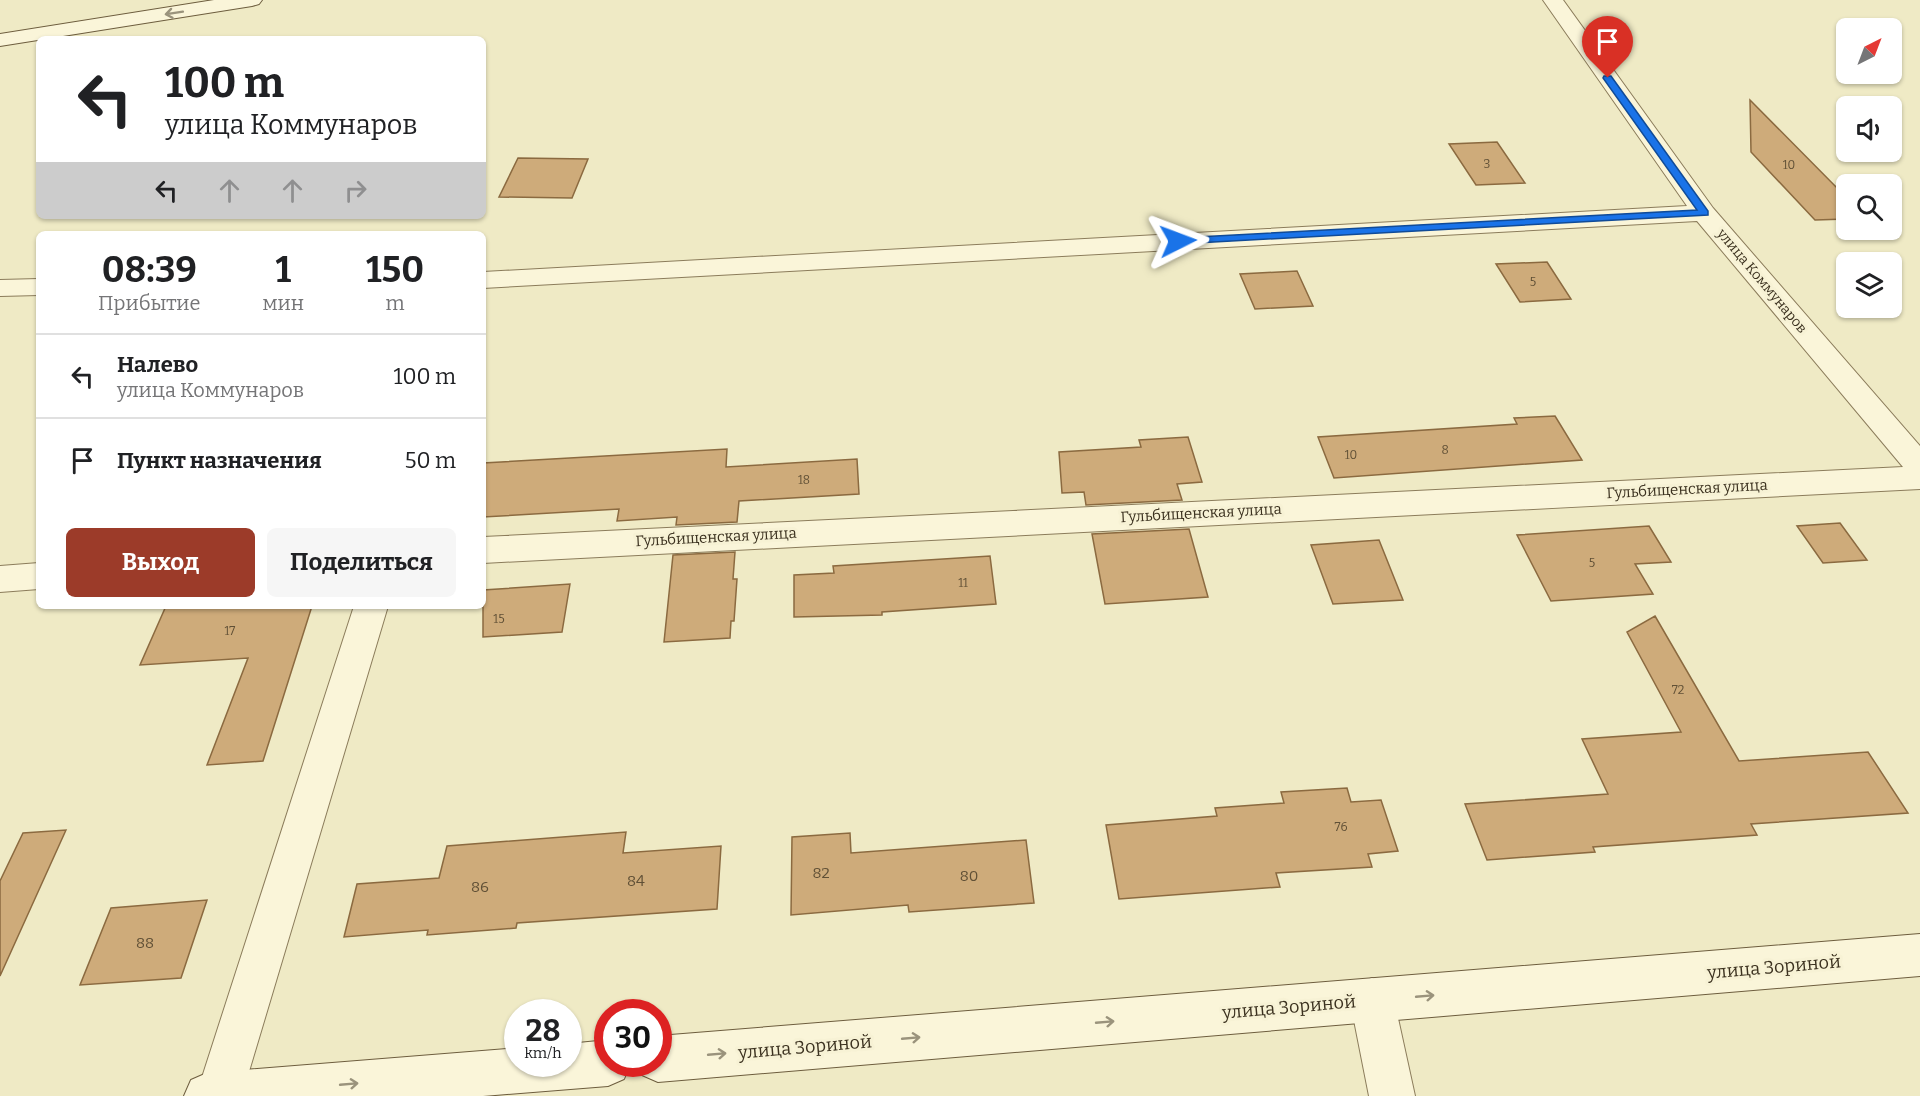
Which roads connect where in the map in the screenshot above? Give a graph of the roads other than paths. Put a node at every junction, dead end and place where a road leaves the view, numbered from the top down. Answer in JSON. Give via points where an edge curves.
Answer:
{"nodes":[{"id":1,"x":252,"y":0,"type":"edge"},
{"id":2,"x":1552,"y":0,"type":"edge"},
{"id":3,"x":0,"y":40,"type":"edge"},
{"id":4,"x":1704,"y":213,"type":"junction"},
{"id":5,"x":36,"y":287,"type":"edge"},
{"id":6,"x":486,"y":287,"type":"edge"},
{"id":7,"x":0,"y":288,"type":"edge"},
{"id":8,"x":1920,"y":467,"type":"edge"},
{"id":9,"x":1920,"y":478,"type":"edge"},
{"id":10,"x":486,"y":550,"type":"edge"},
{"id":11,"x":36,"y":576,"type":"edge"},
{"id":12,"x":0,"y":579,"type":"edge"},
{"id":13,"x":370,"y":609,"type":"edge"},
{"id":14,"x":1920,"y":955,"type":"edge"},
{"id":15,"x":1372,"y":1000,"type":"junction"},
{"id":16,"x":672,"y":1058,"type":"edge"},
{"id":17,"x":594,"y":1064,"type":"edge"},
{"id":18,"x":213,"y":1096,"type":"edge"},
{"id":19,"x":1392,"y":1096,"type":"edge"}],
"edges":[{"from":1,"to":3,"type":"street","one_way":true},
{"from":2,"to":4,"type":"street","name":"улица Коммунаров"},
{"from":4,"to":6,"type":"street"},
{"from":4,"to":8,"type":"street","name":"улица Коммунаров"},
{"from":5,"to":7,"type":"street"},
{"from":9,"to":10,"type":"street","name":"Гульбищенская улица"},
{"from":11,"to":12,"type":"street"},
{"from":13,"to":18,"type":"street"},
{"from":15,"to":14,"type":"street","name":"улица Зориной","one_way":true},
{"from":16,"to":15,"type":"street","name":"улица Зориной","one_way":true},
{"from":15,"to":19,"type":"street"},
{"from":18,"to":17,"type":"street","one_way":true}]}
